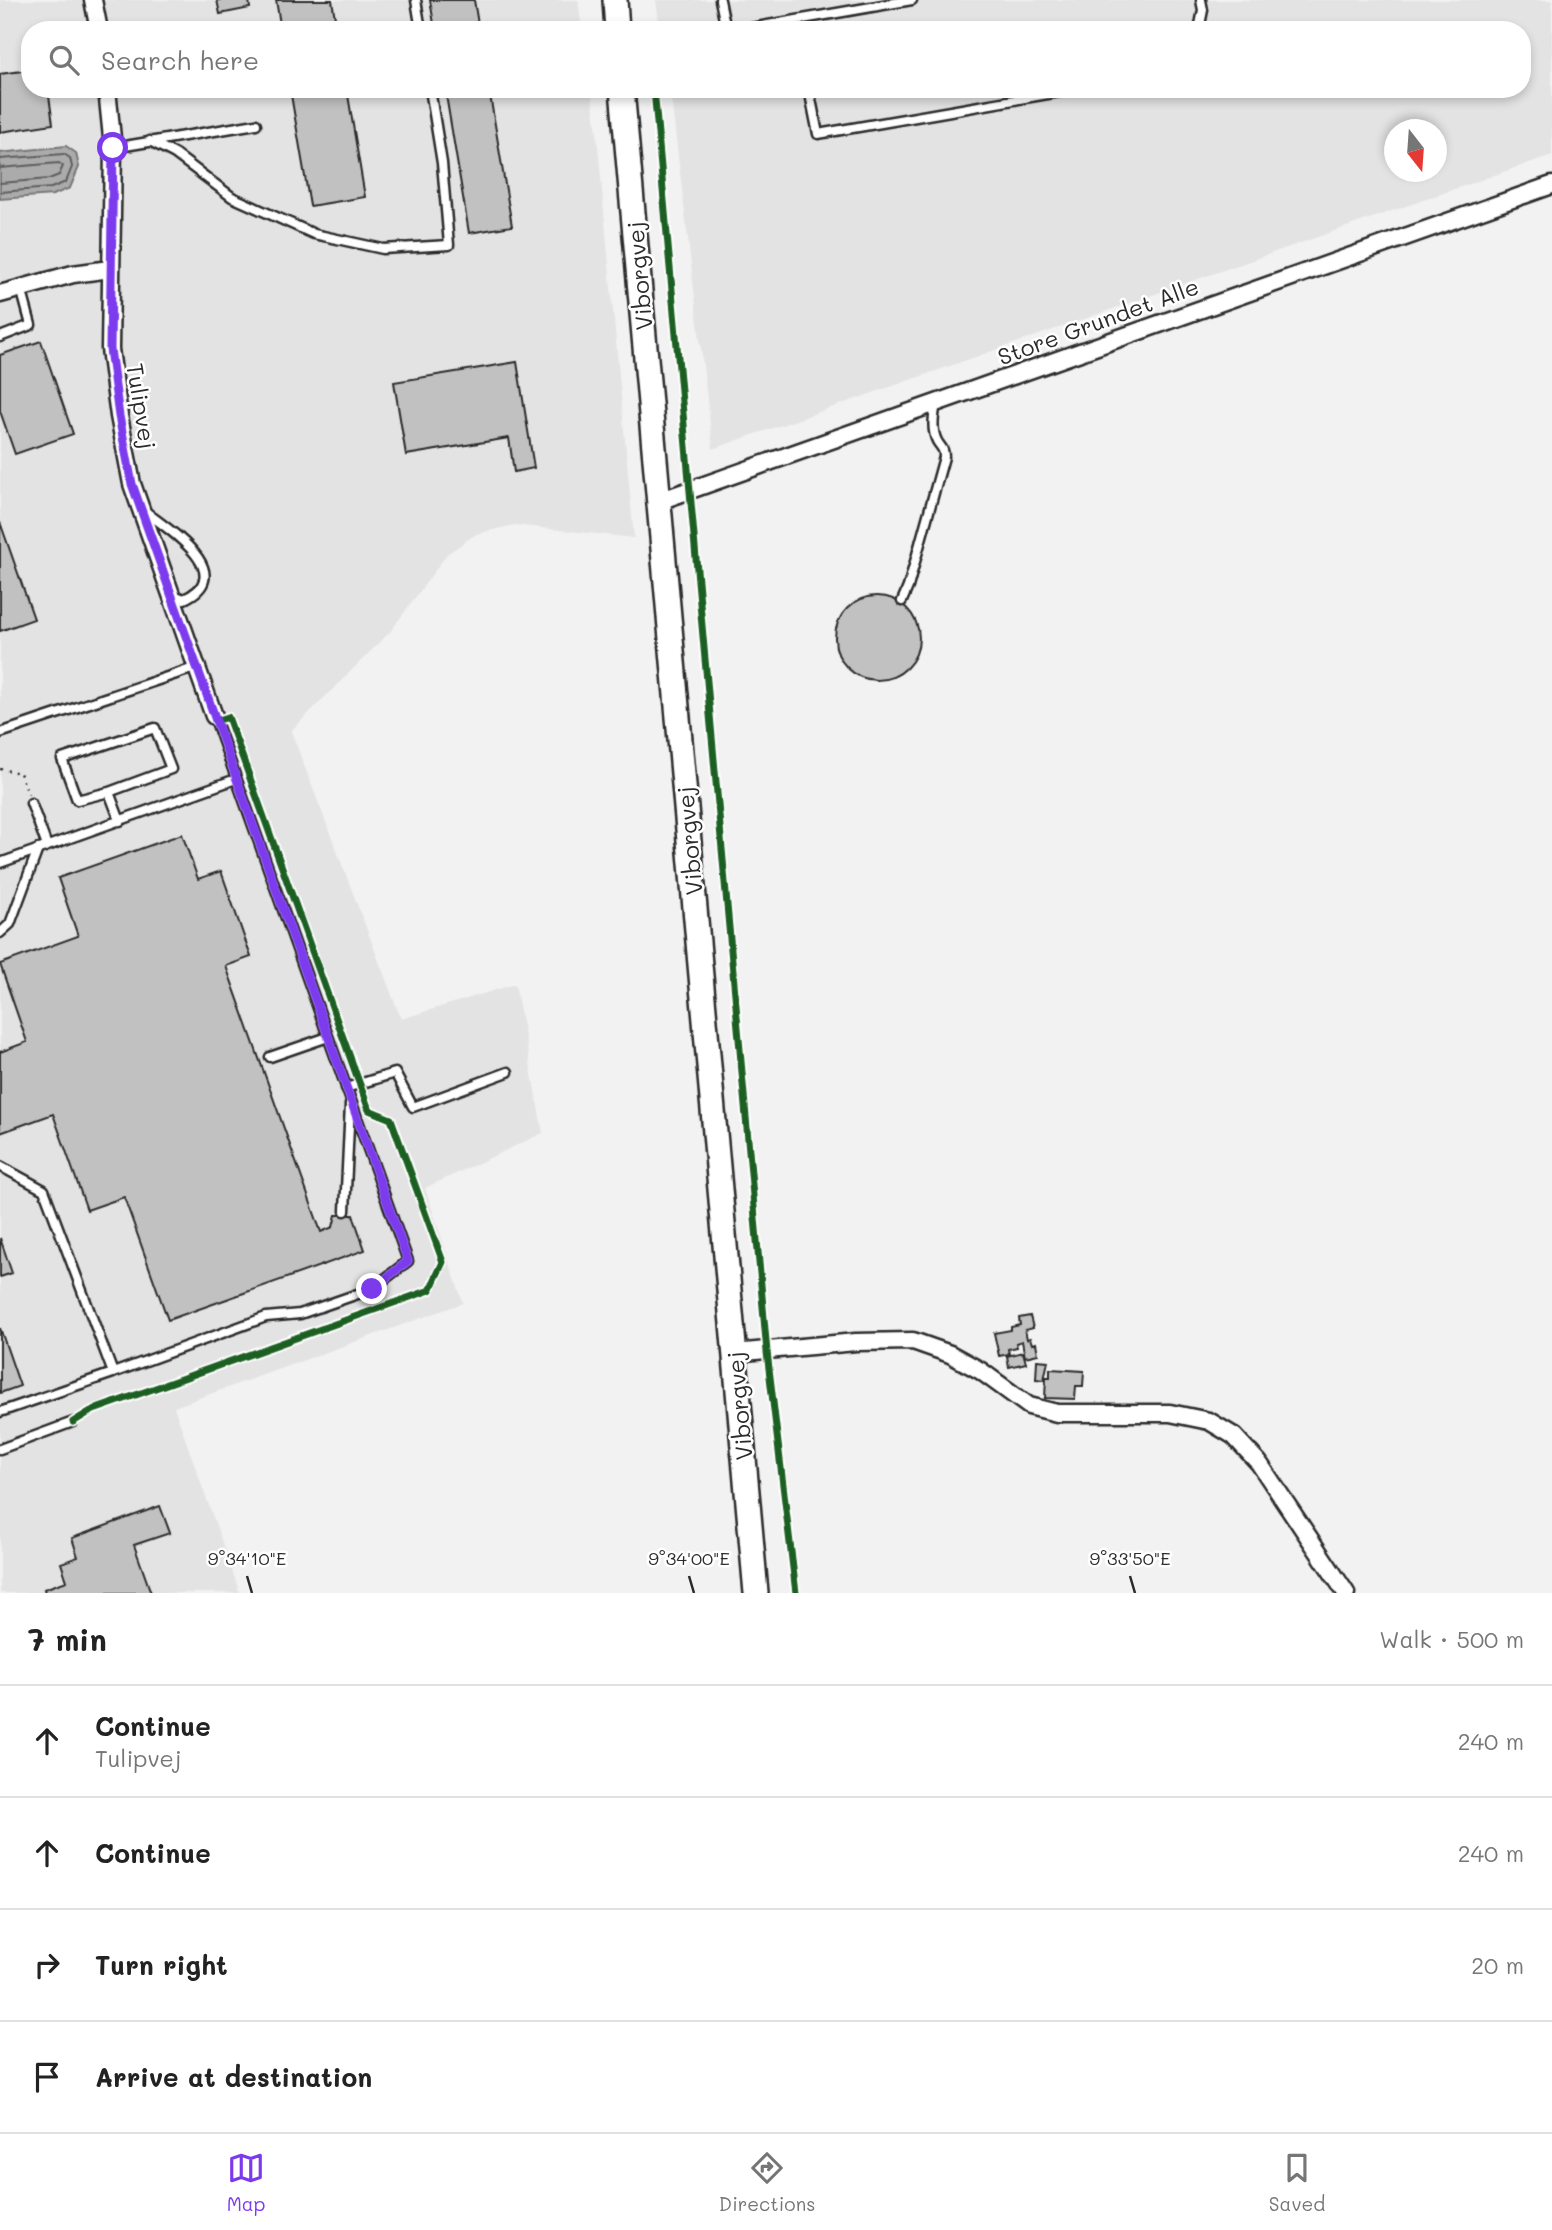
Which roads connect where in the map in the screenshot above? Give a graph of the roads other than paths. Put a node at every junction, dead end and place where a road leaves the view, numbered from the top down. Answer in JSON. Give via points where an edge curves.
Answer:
{"nodes":[{"id":1,"x":93,"y":0,"type":"edge"},
{"id":2,"x":416,"y":0,"type":"edge"},
{"id":3,"x":615,"y":0,"type":"edge"},
{"id":4,"x":720,"y":0,"type":"edge"},
{"id":5,"x":912,"y":0,"type":"edge"},
{"id":6,"x":1201,"y":0,"type":"edge"},
{"id":7,"x":97,"y":21,"type":"edge"},
{"id":8,"x":420,"y":21,"type":"edge"},
{"id":9,"x":616,"y":21,"type":"edge"},
{"id":10,"x":724,"y":21,"type":"edge"},
{"id":11,"x":791,"y":21,"type":"edge"},
{"id":12,"x":1201,"y":21,"type":"edge"},
{"id":13,"x":108,"y":98,"type":"edge"},
{"id":14,"x":431,"y":98,"type":"edge"},
{"id":15,"x":623,"y":98,"type":"edge"},
{"id":16,"x":811,"y":98,"type":"edge"},
{"id":17,"x":1025,"y":98,"type":"edge"},
{"id":18,"x":256,"y":124,"type":"dead end"},
{"id":19,"x":150,"y":141,"type":"junction"},
{"id":20,"x":113,"y":148,"type":"junction"},
{"id":21,"x":1552,"y":185,"type":"edge"},
{"id":22,"x":110,"y":270,"type":"junction"},
{"id":23,"x":21,"y":288,"type":"junction"},
{"id":24,"x":0,"y":294,"type":"edge"},
{"id":25,"x":0,"y":337,"type":"edge"},
{"id":26,"x":936,"y":403,"type":"junction"},
{"id":27,"x":659,"y":501,"type":"junction"},
{"id":28,"x":140,"y":508,"type":"junction"},
{"id":29,"x":171,"y":594,"type":"junction"},
{"id":30,"x":901,"y":601,"type":"dead end"},
{"id":31,"x":197,"y":667,"type":"junction"},
{"id":32,"x":214,"y":716,"type":"joint"},
{"id":33,"x":0,"y":733,"type":"edge"},
{"id":34,"x":236,"y":779,"type":"junction"},
{"id":35,"x":109,"y":792,"type":"junction"},
{"id":36,"x":31,"y":803,"type":"road end"},
{"id":37,"x":120,"y":821,"type":"junction"},
{"id":38,"x":47,"y":846,"type":"junction"},
{"id":39,"x":38,"y":849,"type":"junction"},
{"id":40,"x":0,"y":863,"type":"edge"},
{"id":41,"x":0,"y":933,"type":"edge"},
{"id":42,"x":328,"y":1037,"type":"junction"},
{"id":43,"x":270,"y":1057,"type":"dead end"},
{"id":44,"x":508,"y":1072,"type":"dead end"},
{"id":45,"x":346,"y":1088,"type":"junction"},
{"id":46,"x":350,"y":1098,"type":"junction"},
{"id":47,"x":0,"y":1166,"type":"edge"},
{"id":48,"x":345,"y":1211,"type":"dead end"},
{"id":49,"x":734,"y":1353,"type":"junction"},
{"id":50,"x":113,"y":1373,"type":"junction"},
{"id":51,"x":0,"y":1412,"type":"edge"},
{"id":52,"x":73,"y":1422,"type":"dead end"},
{"id":53,"x":0,"y":1449,"type":"edge"},
{"id":54,"x":756,"y":1593,"type":"edge"},
{"id":55,"x":1346,"y":1593,"type":"edge"}],
"edges":[{"from":1,"to":7,"type":"street"},
{"from":2,"to":8,"type":"lane"},
{"from":3,"to":9,"type":"street"},
{"from":4,"to":10,"type":"lane"},
{"from":5,"to":11,"type":"lane"},
{"from":6,"to":12,"type":"lane"},
{"from":13,"to":20,"type":"street","name":"Tulipvej"},
{"from":14,"to":19,"type":"lane","via":[[449,245],[383,249],[314,234],[232,197]]},
{"from":15,"to":27,"type":"street","name":"Viborgvej"},
{"from":16,"to":17,"type":"lane","via":[[818,134]]},
{"from":18,"to":19,"type":"lane"},
{"from":19,"to":20,"type":"lane"},
{"from":20,"to":22,"type":"street","name":"Tulipvej"},
{"from":21,"to":26,"type":"street","name":"Store Grundet Alle"},
{"from":22,"to":23,"type":"street"},
{"from":22,"to":28,"type":"street","name":"Tulipvej","via":[[110,349]]},
{"from":23,"to":24,"type":"street"},
{"from":23,"to":25,"type":"lane","via":[[31,325]]},
{"from":26,"to":27,"type":"street","name":"Store Grundet Alle"},
{"from":26,"to":30,"type":"lane","via":[[933,429],[944,457]]},
{"from":27,"to":49,"type":"street","name":"Viborgvej"},
{"from":28,"to":29,"type":"street","name":"Tulipvej"},
{"from":28,"to":29,"type":"lane","via":[[195,551],[204,568],[204,583],[196,593],[184,599]]},
{"from":29,"to":31,"type":"street","name":"Tulipvej"},
{"from":31,"to":32,"type":"street","name":"Tulipvej"},
{"from":31,"to":33,"type":"lane"},
{"from":32,"to":34,"type":"lane"},
{"from":34,"to":37,"type":"lane"},
{"from":34,"to":42,"type":"lane"},
{"from":35,"to":35,"type":"lane","via":[[171,769],[155,728],[62,760],[77,800]]},
{"from":35,"to":37,"type":"lane"},
{"from":36,"to":38,"type":"lane"},
{"from":37,"to":38,"type":"lane"},
{"from":38,"to":39,"type":"lane"},
{"from":39,"to":40,"type":"lane"},
{"from":39,"to":41,"type":"lane","via":[[10,924]]},
{"from":42,"to":43,"type":"lane"},
{"from":42,"to":45,"type":"lane"},
{"from":44,"to":45,"type":"lane","via":[[413,1107],[395,1073]]},
{"from":45,"to":46,"type":"lane"},
{"from":46,"to":48,"type":"lane"},
{"from":46,"to":50,"type":"lane","via":[[408,1261],[372,1289],[300,1314],[267,1317]]},
{"from":47,"to":50,"type":"lane","via":[[44,1190]]},
{"from":49,"to":54,"type":"street","name":"Viborgvej"},
{"from":49,"to":55,"type":"street","via":[[913,1341],[981,1371],[1029,1406],[1057,1413],[1170,1413],[1209,1421],[1234,1436],[1259,1463]]},
{"from":50,"to":51,"type":"lane"},
{"from":52,"to":53,"type":"lane"}]}
